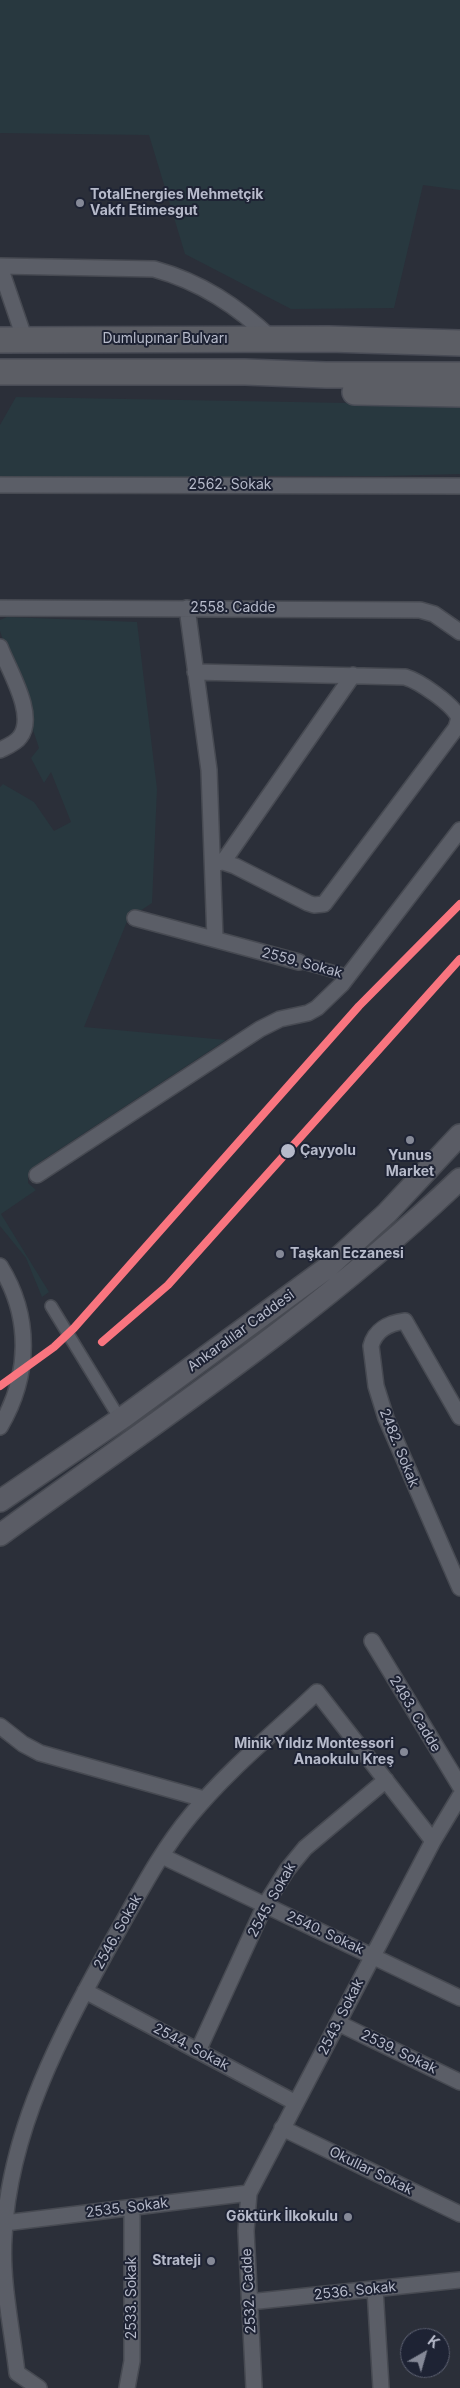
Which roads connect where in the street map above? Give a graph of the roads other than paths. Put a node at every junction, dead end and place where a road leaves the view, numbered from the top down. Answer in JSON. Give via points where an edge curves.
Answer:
{"nodes":[{"id":1,"x":0,"y":267,"type":"edge"},
{"id":2,"x":460,"y":326,"type":"edge"},
{"id":3,"x":272,"y":339,"type":"junction"},
{"id":4,"x":329,"y":339,"type":"junction"},
{"id":5,"x":0,"y":340,"type":"edge"},
{"id":6,"x":25,"y":340,"type":"junction"},
{"id":7,"x":460,"y":343,"type":"edge"},
{"id":8,"x":0,"y":372,"type":"edge"},
{"id":9,"x":326,"y":375,"type":"junction"},
{"id":10,"x":460,"y":375,"type":"edge"},
{"id":11,"x":460,"y":394,"type":"edge"},
{"id":12,"x":0,"y":485,"type":"edge"},
{"id":13,"x":460,"y":486,"type":"edge"},
{"id":14,"x":0,"y":608,"type":"edge"},
{"id":15,"x":186,"y":608,"type":"junction"},
{"id":16,"x":460,"y":632,"type":"edge"},
{"id":17,"x":0,"y":647,"type":"edge"},
{"id":18,"x":195,"y":672,"type":"junction"},
{"id":19,"x":353,"y":675,"type":"junction"},
{"id":20,"x":0,"y":750,"type":"edge"},
{"id":21,"x":460,"y":830,"type":"edge"},
{"id":22,"x":218,"y":863,"type":"junction"},
{"id":23,"x":135,"y":918,"type":"dead end"},
{"id":24,"x":215,"y":939,"type":"junction"},
{"id":25,"x":299,"y":962,"type":"joint"},
{"id":26,"x":350,"y":976,"type":"junction"},
{"id":27,"x":460,"y":1135,"type":"edge"},
{"id":28,"x":443,"y":1154,"type":"junction"},
{"id":29,"x":37,"y":1175,"type":"dead end"},
{"id":30,"x":460,"y":1179,"type":"edge"},
{"id":31,"x":0,"y":1266,"type":"edge"},
{"id":32,"x":51,"y":1306,"type":"dead end"},
{"id":33,"x":271,"y":1309,"type":"junction"},
{"id":34,"x":287,"y":1328,"type":"junction"},
{"id":35,"x":460,"y":1417,"type":"edge"},
{"id":36,"x":120,"y":1420,"type":"junction"},
{"id":37,"x":0,"y":1427,"type":"edge"},
{"id":38,"x":0,"y":1501,"type":"edge"},
{"id":39,"x":0,"y":1535,"type":"edge"},
{"id":40,"x":460,"y":1588,"type":"edge"},
{"id":41,"x":372,"y":1641,"type":"dead end"},
{"id":42,"x":0,"y":1726,"type":"edge"},
{"id":43,"x":386,"y":1780,"type":"junction"},
{"id":44,"x":460,"y":1786,"type":"edge"},
{"id":45,"x":460,"y":1796,"type":"edge"},
{"id":46,"x":204,"y":1799,"type":"junction"},
{"id":47,"x":433,"y":1840,"type":"junction"},
{"id":48,"x":162,"y":1856,"type":"junction"},
{"id":49,"x":265,"y":1905,"type":"junction"},
{"id":50,"x":372,"y":1956,"type":"junction"},
{"id":51,"x":85,"y":1990,"type":"junction"},
{"id":52,"x":460,"y":1998,"type":"edge"},
{"id":53,"x":338,"y":2023,"type":"junction"},
{"id":54,"x":198,"y":2051,"type":"junction"},
{"id":55,"x":460,"y":2082,"type":"edge"},
{"id":56,"x":296,"y":2103,"type":"junction"},
{"id":57,"x":282,"y":2128,"type":"junction"},
{"id":58,"x":249,"y":2193,"type":"junction"},
{"id":59,"x":132,"y":2207,"type":"junction"},
{"id":60,"x":460,"y":2214,"type":"edge"},
{"id":61,"x":5,"y":2222,"type":"junction"},
{"id":62,"x":460,"y":2280,"type":"edge"},
{"id":63,"x":375,"y":2289,"type":"junction"},
{"id":64,"x":249,"y":2302,"type":"junction"},
{"id":65,"x":39,"y":2388,"type":"edge"},
{"id":66,"x":127,"y":2388,"type":"edge"},
{"id":67,"x":254,"y":2388,"type":"edge"},
{"id":68,"x":381,"y":2388,"type":"edge"}],
"edges":[{"from":1,"to":3,"type":"street","via":[[154,269],[176,275],[219,295]]},
{"from":1,"to":6,"type":"street"},
{"from":2,"to":4,"type":"highway","name":"Dumlupınar Bulvarı","via":[[358,324]]},
{"from":3,"to":4,"type":"highway","name":"Dumlupınar Bulvarı"},
{"from":3,"to":6,"type":"highway","name":"Dumlupınar Bulvarı"},
{"from":4,"to":7,"type":"highway","name":"Dumlupınar Bulvarı"},
{"from":5,"to":6,"type":"highway","name":"Dumlupınar Bulvarı"},
{"from":8,"to":9,"type":"highway"},
{"from":9,"to":10,"type":"highway"},
{"from":9,"to":11,"type":"highway","via":[[348,392]]},
{"from":12,"to":13,"type":"street","name":"2562. Sokak"},
{"from":14,"to":15,"type":"street","name":"2558. Cadde"},
{"from":15,"to":16,"type":"street","name":"2558. Cadde","via":[[420,610],[434,614]]},
{"from":15,"to":18,"type":"street"},
{"from":17,"to":20,"type":"street","via":[[21,695],[24,724],[21,736]]},
{"from":18,"to":19,"type":"street"},
{"from":18,"to":22,"type":"street"},
{"from":19,"to":22,"type":"street"},
{"from":19,"to":22,"type":"street","via":[[399,676],[418,682],[456,713],[459,718],[456,728],[324,904],[314,905],[241,868]]},
{"from":21,"to":26,"type":"street","name":"2559. Sokak"},
{"from":22,"to":24,"type":"street"},
{"from":23,"to":24,"type":"street","name":"2559. Sokak"},
{"from":24,"to":25,"type":"street","name":"2559. Sokak"},
{"from":25,"to":26,"type":"street","name":"2559. Sokak"},
{"from":26,"to":29,"type":"street","via":[[317,1008],[260,1029]]},
{"from":27,"to":28,"type":"main road","name":"Ankaralılar Caddesi"},
{"from":28,"to":30,"type":"main road"},
{"from":28,"to":33,"type":"main road","name":"Ankaralılar Caddesi","via":[[358,1241]]},
{"from":30,"to":34,"type":"main road","name":"Ankaralılar Caddesi","via":[[343,1284]]},
{"from":31,"to":37,"type":"street","via":[[18,1304],[24,1350],[19,1384]]},
{"from":32,"to":36,"type":"street"},
{"from":33,"to":34,"type":"main road"},
{"from":33,"to":36,"type":"main road","name":"Ankaralılar Caddesi"},
{"from":34,"to":39,"type":"main road","name":"Ankaralılar Caddesi"},
{"from":35,"to":40,"type":"street","name":"2482. Sokak","via":[[405,1321],[388,1326],[373,1338],[371,1357],[376,1386],[392,1434]]},
{"from":36,"to":38,"type":"main road","name":"Ankaralılar Caddesi"},
{"from":41,"to":44,"type":"street","name":"2483. Cadde"},
{"from":42,"to":46,"type":"street","via":[[40,1753]]},
{"from":43,"to":46,"type":"street","name":"2546. Sokak","via":[[317,1692]]},
{"from":43,"to":47,"type":"street"},
{"from":43,"to":49,"type":"street","name":"2545. Sokak","via":[[305,1848]]},
{"from":45,"to":47,"type":"street","name":"2543. Sokak"},
{"from":46,"to":48,"type":"street","name":"2546. Sokak"},
{"from":47,"to":50,"type":"street","name":"2543. Sokak"},
{"from":48,"to":49,"type":"street","name":"2540. Sokak"},
{"from":48,"to":51,"type":"street","name":"2546. Sokak"},
{"from":49,"to":50,"type":"street","name":"2540. Sokak"},
{"from":49,"to":54,"type":"street","name":"2545. Sokak"},
{"from":50,"to":52,"type":"street","name":"2540. Sokak"},
{"from":50,"to":53,"type":"street","name":"2543. Sokak"},
{"from":51,"to":54,"type":"street","name":"2544. Sokak"},
{"from":51,"to":61,"type":"street","name":"2546. Sokak","via":[[57,2043],[34,2099],[13,2171]]},
{"from":53,"to":55,"type":"street","name":"2539. Sokak"},
{"from":53,"to":56,"type":"street","name":"2543. Sokak"},
{"from":54,"to":56,"type":"street","name":"2544. Sokak"},
{"from":56,"to":57,"type":"street","name":"2543. Sokak"},
{"from":57,"to":58,"type":"street","name":"2543. Sokak"},
{"from":57,"to":60,"type":"street","name":"Okullar Sokak"},
{"from":58,"to":59,"type":"street","name":"2535. Sokak"},
{"from":58,"to":64,"type":"street","name":"2532. Cadde","via":[[246,2231]]},
{"from":59,"to":61,"type":"street","name":"2535. Sokak"},
{"from":59,"to":66,"type":"street","name":"2533. Sokak","via":[[132,2361]]},
{"from":61,"to":65,"type":"street","name":"2546. Sokak","via":[[4,2255],[17,2373]]},
{"from":62,"to":63,"type":"street","name":"2536. Sokak"},
{"from":63,"to":64,"type":"street","name":"2536. Sokak"},
{"from":63,"to":68,"type":"street"},
{"from":64,"to":67,"type":"street","name":"2532. Cadde"}]}
